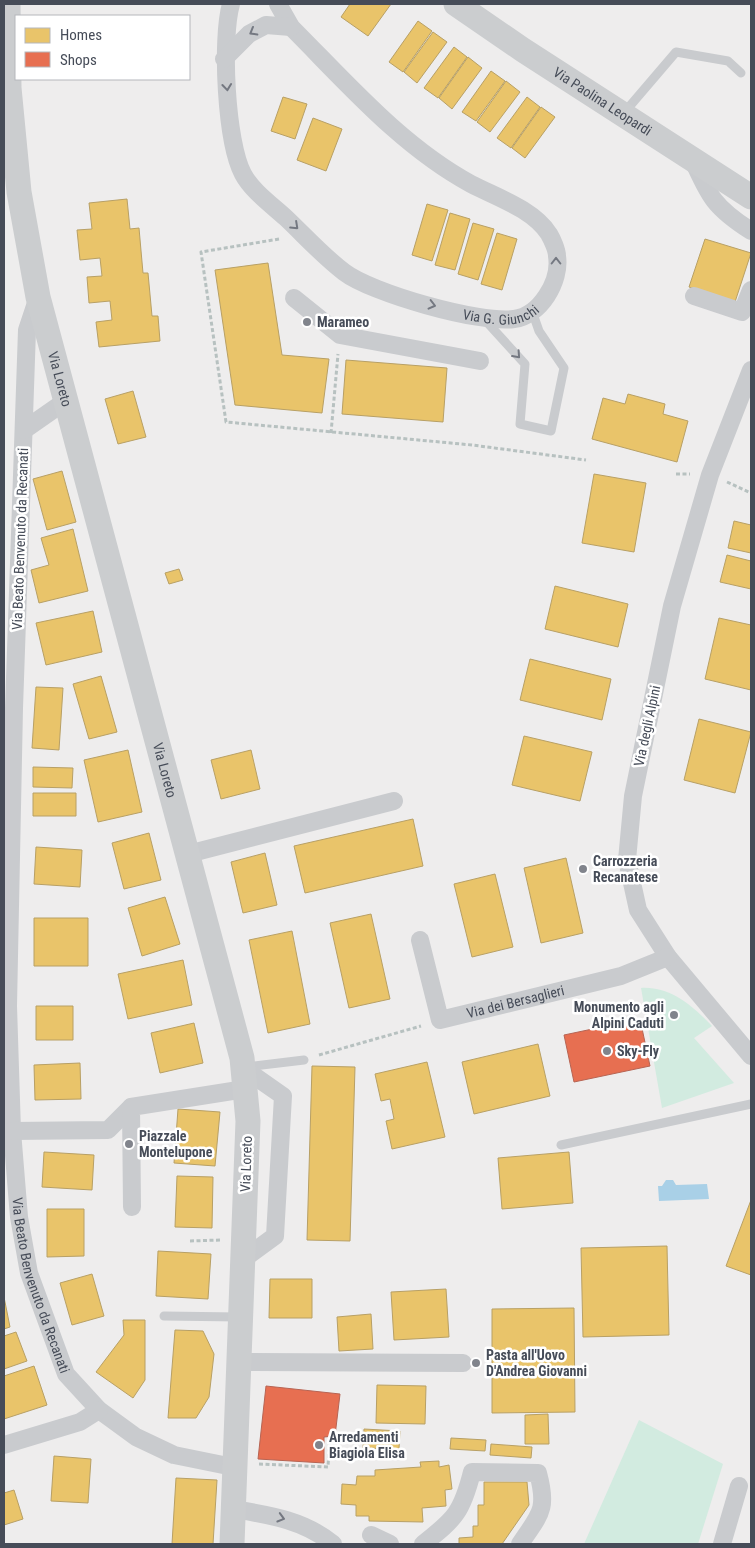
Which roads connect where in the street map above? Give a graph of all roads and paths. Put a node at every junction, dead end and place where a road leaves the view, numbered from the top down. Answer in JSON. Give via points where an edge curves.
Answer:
{"nodes":[{"id":1,"x":8,"y":4,"type":"edge"},
{"id":2,"x":231,"y":4,"type":"edge"},
{"id":3,"x":278,"y":4,"type":"edge"},
{"id":4,"x":456,"y":4,"type":"edge"},
{"id":5,"x":291,"y":27,"type":"junction"},
{"id":6,"x":224,"y":59,"type":"junction"},
{"id":7,"x":741,"y":72,"type":"dead end"},
{"id":8,"x":623,"y":114,"type":"junction"},
{"id":9,"x":692,"y":158,"type":"junction"},
{"id":10,"x":751,"y":197,"type":"edge"},
{"id":11,"x":751,"y":231,"type":"edge"},
{"id":12,"x":255,"y":243,"type":"dead end"},
{"id":13,"x":751,"y":290,"type":"edge"},
{"id":14,"x":694,"y":296,"type":"dead end"},
{"id":15,"x":38,"y":297,"type":"junction"},
{"id":16,"x":294,"y":298,"type":"dead end"},
{"id":17,"x":532,"y":311,"type":"junction"},
{"id":18,"x":484,"y":319,"type":"junction"},
{"id":19,"x":340,"y":335,"type":"junction"},
{"id":20,"x":480,"y":361,"type":"dead end"},
{"id":21,"x":751,"y":370,"type":"edge"},
{"id":22,"x":67,"y":400,"type":"junction"},
{"id":23,"x":24,"y":430,"type":"junction"},
{"id":24,"x":331,"y":433,"type":"junction"},
{"id":25,"x":586,"y":460,"type":"dead end"},
{"id":26,"x":394,"y":801,"type":"dead end"},
{"id":27,"x":188,"y":854,"type":"junction"},
{"id":28,"x":420,"y":940,"type":"dead end"},
{"id":29,"x":668,"y":957,"type":"junction"},
{"id":30,"x":440,"y":1020,"type":"junction"},
{"id":31,"x":751,"y":1056,"type":"edge"},
{"id":32,"x":304,"y":1060,"type":"joint"},
{"id":33,"x":244,"y":1078,"type":"junction"},
{"id":34,"x":751,"y":1104,"type":"edge"},
{"id":35,"x":131,"y":1107,"type":"junction"},
{"id":36,"x":12,"y":1131,"type":"junction"},
{"id":37,"x":561,"y":1145,"type":"dead end"},
{"id":38,"x":132,"y":1207,"type":"dead end"},
{"id":39,"x":190,"y":1240,"type":"dead end"},
{"id":40,"x":243,"y":1250,"type":"junction"},
{"id":41,"x":164,"y":1316,"type":"dead end"},
{"id":42,"x":240,"y":1316,"type":"junction"},
{"id":43,"x":238,"y":1362,"type":"junction"},
{"id":44,"x":463,"y":1363,"type":"dead end"},
{"id":45,"x":98,"y":1410,"type":"junction"},
{"id":46,"x":4,"y":1445,"type":"edge"},
{"id":47,"x":329,"y":1449,"type":"dead end"},
{"id":48,"x":233,"y":1465,"type":"junction"},
{"id":49,"x":739,"y":1486,"type":"dead end"},
{"id":50,"x":234,"y":1509,"type":"junction"},
{"id":51,"x":371,"y":1535,"type":"dead end"},
{"id":52,"x":232,"y":1544,"type":"edge"},
{"id":53,"x":333,"y":1544,"type":"edge"},
{"id":54,"x":390,"y":1544,"type":"edge"},
{"id":55,"x":422,"y":1544,"type":"edge"},
{"id":56,"x":520,"y":1544,"type":"edge"},
{"id":57,"x":722,"y":1544,"type":"edge"}],
"edges":[{"from":1,"to":15,"type":"street","name":"Via Loreto","via":[[9,88],[19,192]]},
{"from":2,"to":6,"type":"street","name":"Via G. Giunchi"},
{"from":3,"to":5,"type":"street","name":"Via G. Giunchi"},
{"from":4,"to":8,"type":"street","name":"Via Paolina Leopardi"},
{"from":5,"to":6,"type":"street","one_way":true,"via":[[266,25],[249,34]]},
{"from":17,"to":5,"type":"street","name":"Via G. Giunchi","one_way":true,"via":[[543,300],[555,279],[558,255],[548,233],[528,214],[468,182],[415,148]]},
{"from":6,"to":18,"type":"street","name":"Via G. Giunchi","one_way":true,"via":[[234,146],[243,174],[258,192],[345,272],[363,283],[399,297]]},
{"from":7,"to":8,"type":"lane","via":[[728,61],[676,52]]},
{"from":8,"to":9,"type":"street","name":"Via Paolina Leopardi"},
{"from":9,"to":10,"type":"street","name":"Via Paolina Leopardi"},
{"from":9,"to":11,"type":"street","via":[[708,194],[728,216]]},
{"from":12,"to":24,"type":"path","via":[[201,252],[226,422]]},
{"from":13,"to":14,"type":"street","via":[[742,312]]},
{"from":15,"to":22,"type":"street","name":"Via Loreto"},
{"from":15,"to":23,"type":"street","name":"Via Beato Benvenuto da Recanati","via":[[27,330]]},
{"from":16,"to":19,"type":"street"},
{"from":17,"to":18,"type":"street","name":"Via G. Giunchi","via":[[516,319]]},
{"from":18,"to":17,"type":"lane","one_way":true,"via":[[525,364],[520,424],[551,431],[564,368],[539,331]]},
{"from":19,"to":20,"type":"street"},
{"from":19,"to":24,"type":"path"},
{"from":21,"to":29,"type":"street","name":"Via degli Alpini","via":[[710,475],[672,606],[633,796],[627,860],[638,910]]},
{"from":22,"to":23,"type":"street","name":"Via Beato Benvenuto da Recanati"},
{"from":22,"to":27,"type":"street","name":"Via Loreto"},
{"from":23,"to":36,"type":"street","name":"Via Beato Benvenuto da Recanati","via":[[8,1006]]},
{"from":24,"to":25,"type":"path","via":[[472,445]]},
{"from":26,"to":27,"type":"street"},
{"from":27,"to":33,"type":"street","name":"Via Loreto"},
{"from":28,"to":30,"type":"street"},
{"from":29,"to":30,"type":"street","name":"Via dei Bersaglieri","via":[[621,976]]},
{"from":29,"to":31,"type":"street","name":"Via degli Alpini"},
{"from":30,"to":32,"type":"path"},
{"from":32,"to":33,"type":"lane"},
{"from":33,"to":35,"type":"street"},
{"from":33,"to":40,"type":"street","name":"Via Loreto","via":[[248,1121]]},
{"from":33,"to":40,"type":"street","via":[[283,1096],[275,1236]]},
{"from":34,"to":37,"type":"lane"},
{"from":35,"to":36,"type":"street","via":[[108,1130]]},
{"from":35,"to":38,"type":"street"},
{"from":36,"to":45,"type":"street","name":"Via Beato Benvenuto da Recanati","via":[[19,1217],[29,1273],[66,1374]]},
{"from":39,"to":40,"type":"path"},
{"from":40,"to":42,"type":"street","name":"Via Loreto"},
{"from":41,"to":42,"type":"lane"},
{"from":42,"to":43,"type":"street","name":"Via Loreto"},
{"from":43,"to":44,"type":"street"},
{"from":43,"to":48,"type":"street","name":"Via Loreto"},
{"from":45,"to":46,"type":"street","via":[[80,1422]]},
{"from":45,"to":48,"type":"street","name":"Via Beato Benvenuto da Recanati","via":[[136,1437],[174,1455]]},
{"from":47,"to":48,"type":"path","via":[[328,1468]]},
{"from":48,"to":50,"type":"street","name":"Via Loreto"},
{"from":49,"to":57,"type":"street"},
{"from":50,"to":52,"type":"street","name":"Via Loreto"},
{"from":50,"to":53,"type":"street","one_way":true,"via":[[282,1518],[319,1533]]},
{"from":51,"to":54,"type":"street"},
{"from":55,"to":56,"type":"street","via":[[456,1516],[472,1472],[538,1474],[544,1495],[542,1511]]}]}
